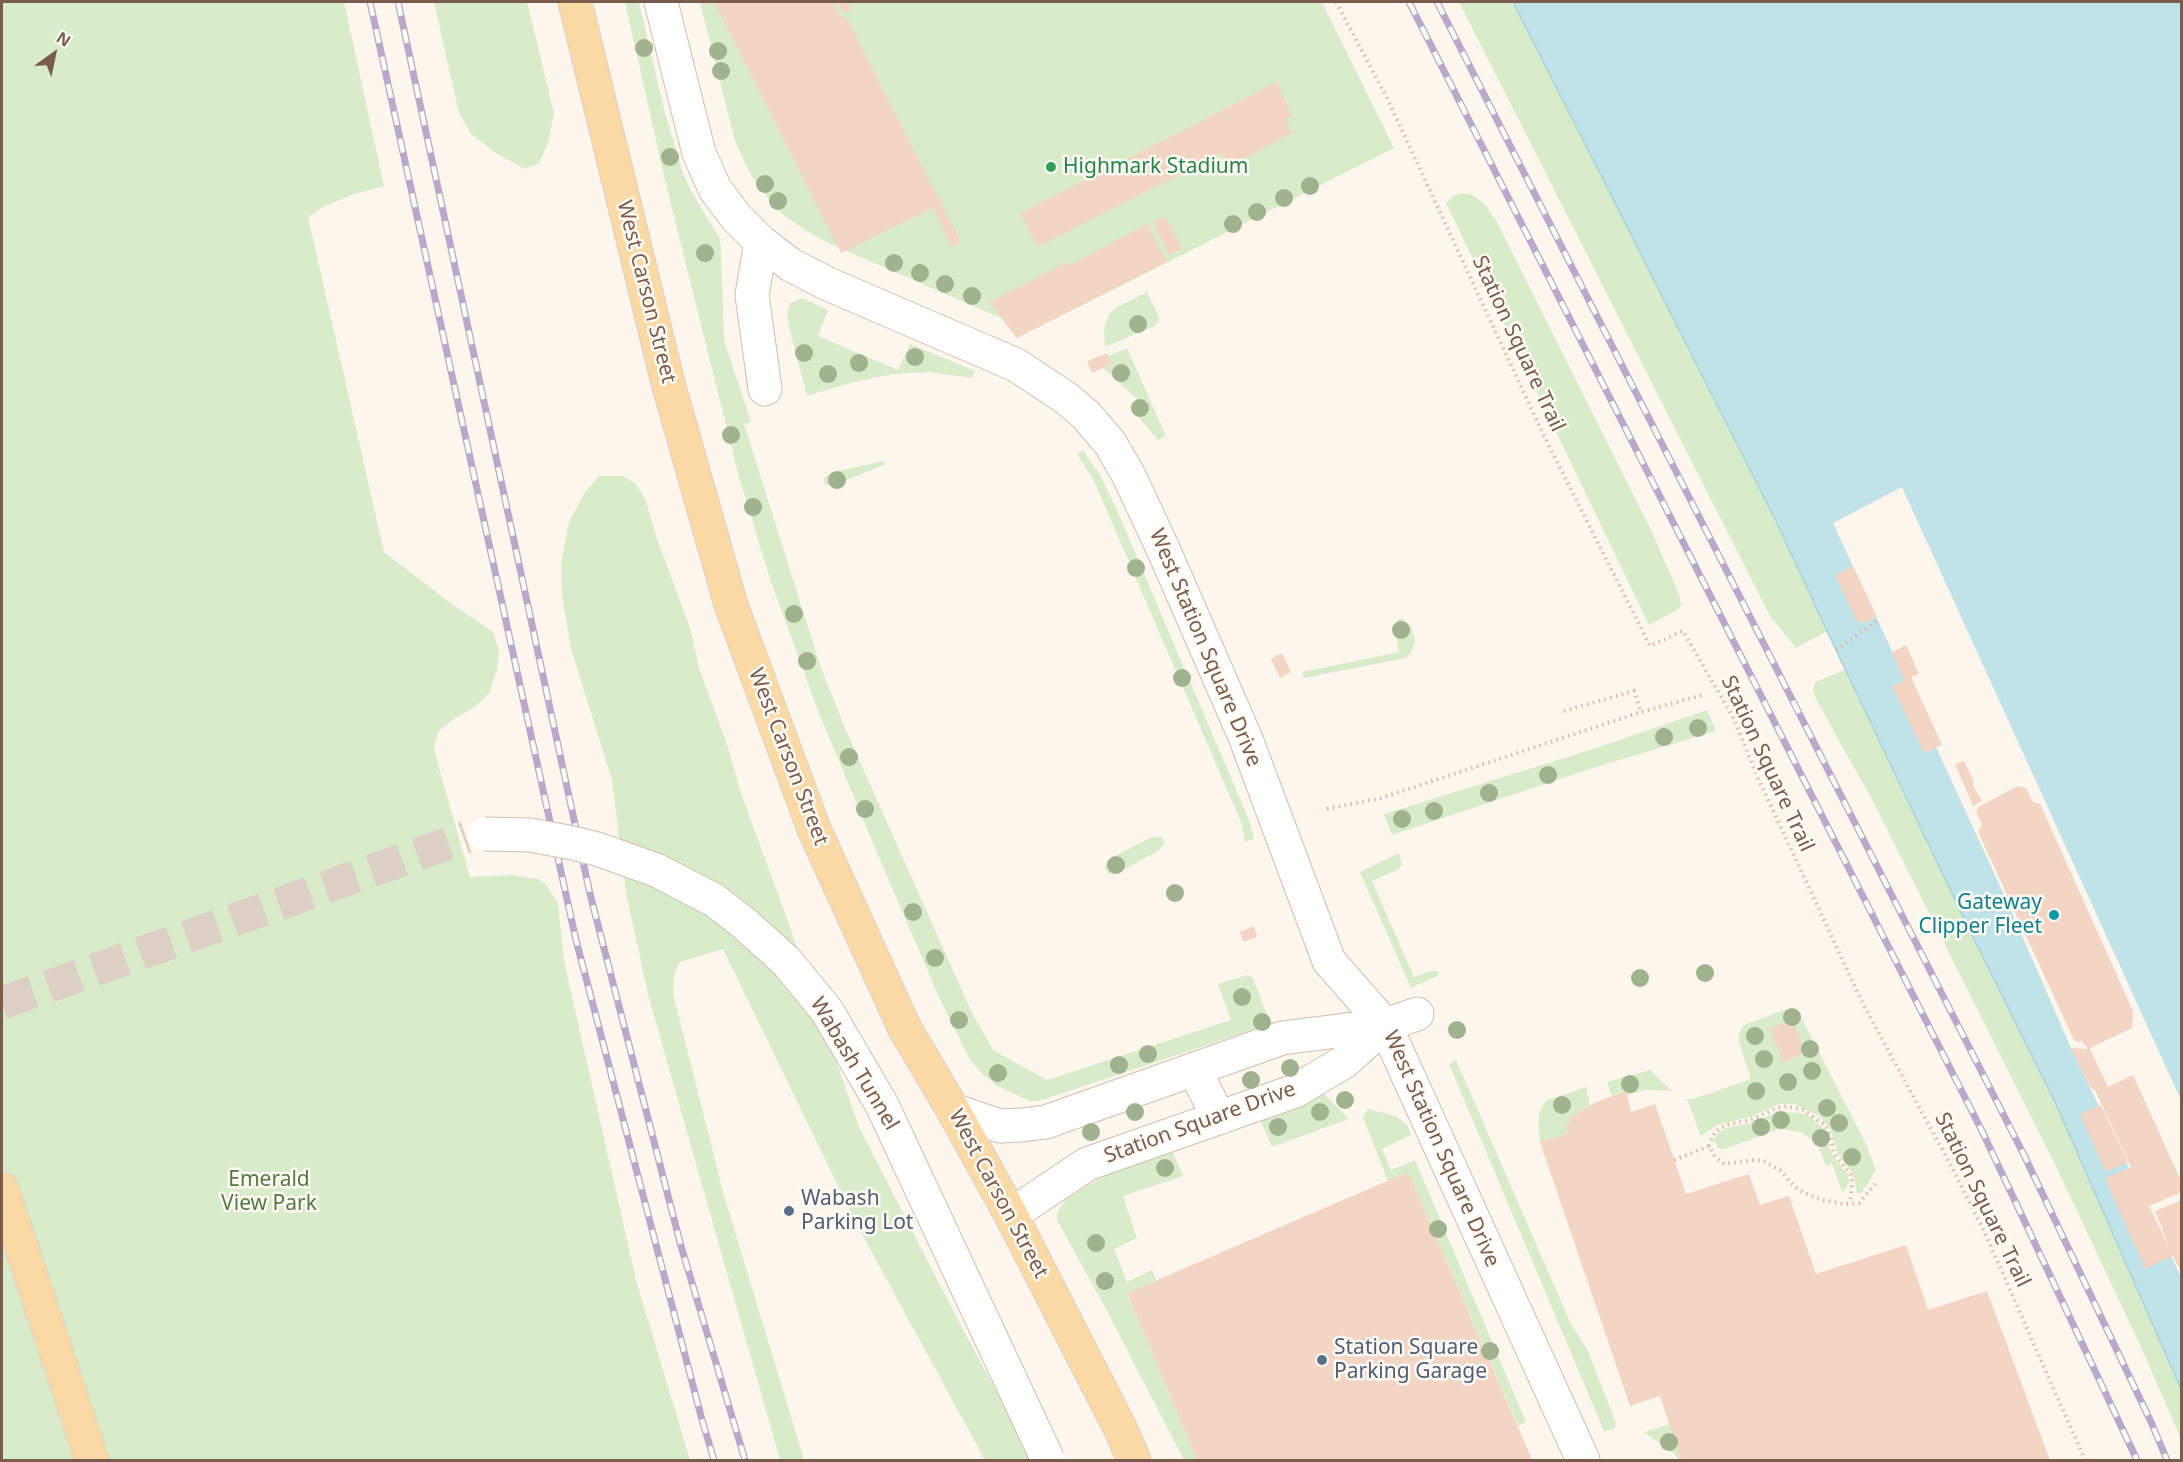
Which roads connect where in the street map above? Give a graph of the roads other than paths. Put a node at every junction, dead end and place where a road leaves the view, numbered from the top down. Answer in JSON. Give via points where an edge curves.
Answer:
{"nodes":[{"id":1,"x":575,"y":2,"type":"edge"},
{"id":2,"x":661,"y":2,"type":"edge"},
{"id":3,"x":761,"y":242,"type":"junction"},
{"id":4,"x":765,"y":389,"type":"dead end"},
{"id":5,"x":475,"y":836,"type":"tunnel mouth"},
{"id":6,"x":1417,"y":1014,"type":"dead end"},
{"id":7,"x":1386,"y":1025,"type":"junction"},
{"id":8,"x":1194,"y":1069,"type":"junction"},
{"id":9,"x":953,"y":1110,"type":"junction"},
{"id":10,"x":1219,"y":1118,"type":"junction"},
{"id":11,"x":2,"y":1190,"type":"edge"},
{"id":12,"x":1011,"y":1215,"type":"junction"},
{"id":13,"x":92,"y":1461,"type":"edge"},
{"id":14,"x":1048,"y":1461,"type":"edge"},
{"id":15,"x":1134,"y":1461,"type":"edge"},
{"id":16,"x":1583,"y":1461,"type":"edge"}],
"edges":[{"from":1,"to":9,"type":"main road","name":"West Carson Street","via":[[668,383],[731,605],[814,830],[905,1029]]},
{"from":2,"to":3,"type":"street","name":"West Station Square Drive","via":[[699,153],[715,189]]},
{"from":3,"to":4,"type":"street","via":[[752,295]]},
{"from":3,"to":7,"type":"street","name":"West Station Square Drive","via":[[791,265],[828,284],[1016,365],[1066,398],[1110,443],[1159,540],[1246,739],[1329,961]]},
{"from":5,"to":14,"type":"street","name":"Wabash Tunnel","bridge":true,"via":[[530,835],[573,843],[656,870],[714,900],[788,962],[827,1011],[882,1105]]},
{"from":6,"to":7,"type":"street"},
{"from":7,"to":8,"type":"street","via":[[1282,1038]]},
{"from":7,"to":10,"type":"street","name":"Station Square Drive","via":[[1344,1062],[1295,1091]]},
{"from":7,"to":16,"type":"street","name":"West Station Square Drive"},
{"from":8,"to":9,"type":"street","via":[[1046,1122],[1000,1126]]},
{"from":8,"to":10,"type":"street"},
{"from":9,"to":12,"type":"main road","name":"West Carson Street"},
{"from":10,"to":12,"type":"street","name":"Station Square Drive","via":[[1087,1164]]},
{"from":11,"to":13,"type":"main road"},
{"from":12,"to":15,"type":"main road","name":"West Carson Street"}]}
